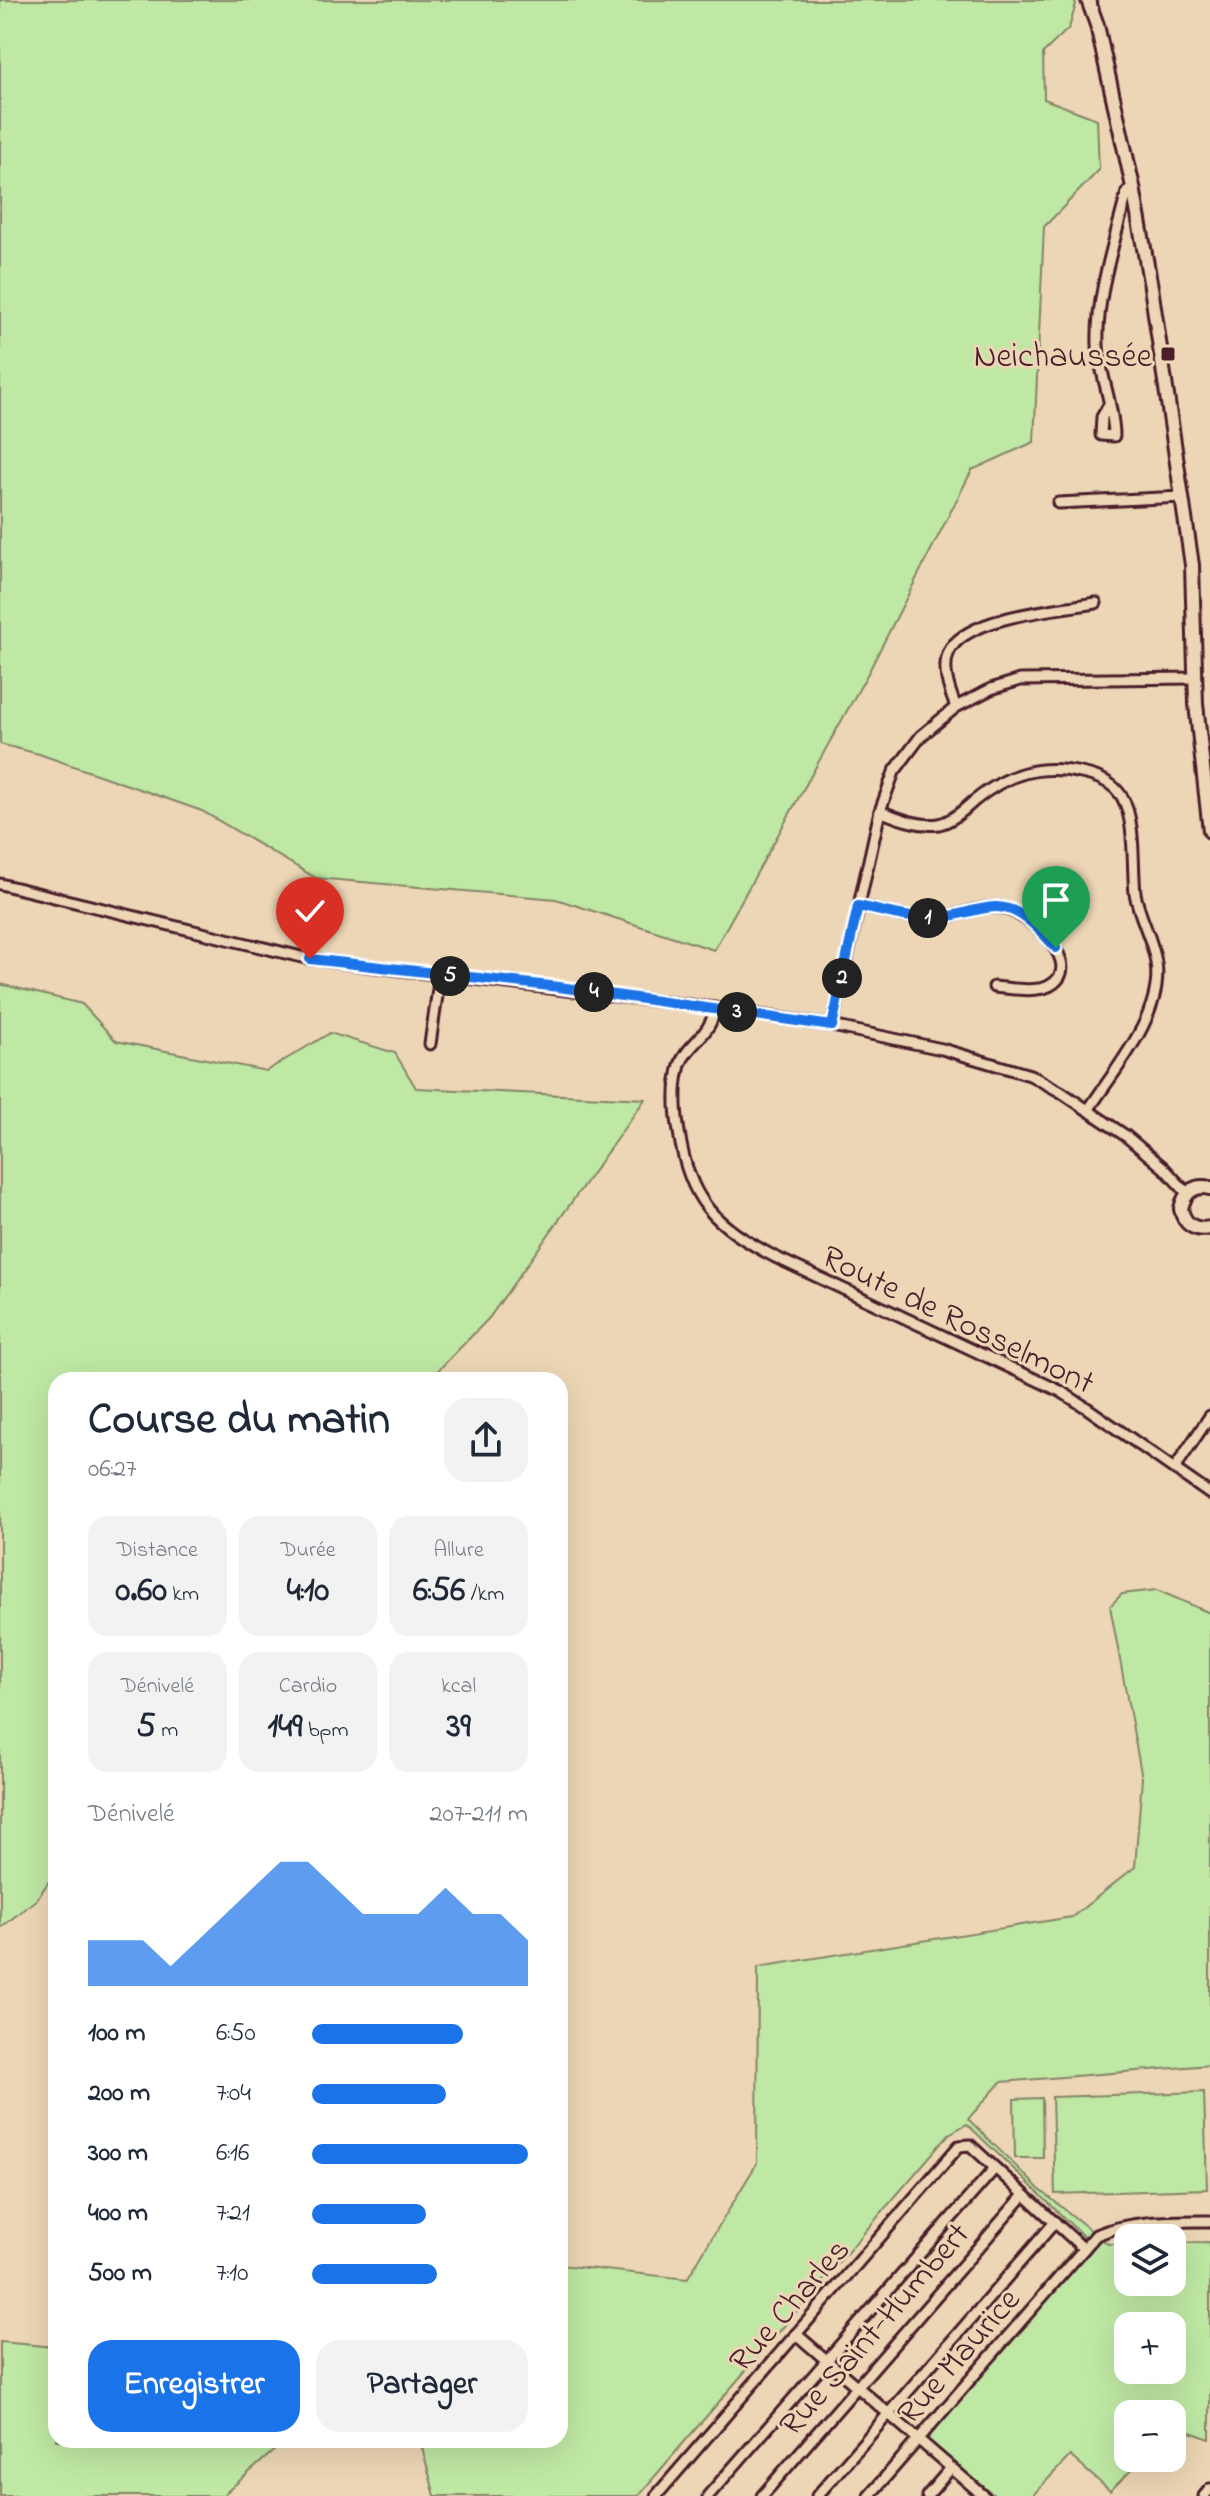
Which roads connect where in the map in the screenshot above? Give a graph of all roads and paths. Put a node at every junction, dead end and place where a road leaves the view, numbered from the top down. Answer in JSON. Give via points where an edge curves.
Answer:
{"nodes":[{"id":1,"x":1088,"y":0,"type":"edge"},
{"id":2,"x":1133,"y":187,"type":"junction"},
{"id":3,"x":1109,"y":405,"type":"dead end"},
{"id":4,"x":1182,"y":497,"type":"junction"},
{"id":5,"x":1058,"y":503,"type":"dead end"},
{"id":6,"x":1096,"y":603,"type":"dead end"},
{"id":7,"x":1195,"y":678,"type":"junction"},
{"id":8,"x":956,"y":707,"type":"junction"},
{"id":9,"x":880,"y":811,"type":"junction"},
{"id":10,"x":1210,"y":831,"type":"edge"},
{"id":11,"x":0,"y":884,"type":"edge"},
{"id":12,"x":858,"y":906,"type":"junction"},
{"id":13,"x":440,"y":975,"type":"junction"},
{"id":14,"x":994,"y":987,"type":"dead end"},
{"id":15,"x":715,"y":1008,"type":"junction"},
{"id":16,"x":832,"y":1026,"type":"junction"},
{"id":17,"x":430,"y":1044,"type":"dead end"},
{"id":18,"x":1089,"y":1109,"type":"junction"},
{"id":19,"x":1208,"y":1184,"type":"edge"},
{"id":20,"x":1187,"y":1193,"type":"junction"},
{"id":21,"x":1210,"y":1228,"type":"edge"},
{"id":22,"x":1210,"y":1416,"type":"edge"},
{"id":23,"x":1175,"y":1468,"type":"junction"},
{"id":24,"x":1210,"y":1494,"type":"edge"},
{"id":25,"x":995,"y":2168,"type":"junction"},
{"id":26,"x":1024,"y":2195,"type":"junction"},
{"id":27,"x":1210,"y":2221,"type":"edge"},
{"id":28,"x":1055,"y":2222,"type":"junction"},
{"id":29,"x":1084,"y":2249,"type":"junction"},
{"id":30,"x":796,"y":2334,"type":"junction"},
{"id":31,"x":826,"y":2360,"type":"junction"},
{"id":32,"x":857,"y":2387,"type":"junction"},
{"id":33,"x":888,"y":2414,"type":"junction"},
{"id":34,"x":918,"y":2440,"type":"junction"},
{"id":35,"x":951,"y":2468,"type":"junction"},
{"id":36,"x":1210,"y":2489,"type":"edge"},
{"id":37,"x":656,"y":2496,"type":"edge"},
{"id":38,"x":708,"y":2496,"type":"edge"},
{"id":39,"x":762,"y":2496,"type":"edge"},
{"id":40,"x":817,"y":2496,"type":"edge"},
{"id":41,"x":869,"y":2496,"type":"edge"},
{"id":42,"x":927,"y":2496,"type":"edge"},
{"id":43,"x":984,"y":2496,"type":"edge"},
{"id":44,"x":1204,"y":2496,"type":"edge"}],
"edges":[{"from":1,"to":2,"type":"main road"},
{"from":2,"to":3,"type":"street","via":[[1127,192],[1099,320],[1098,346]]},
{"from":2,"to":4,"type":"main road"},
{"from":4,"to":5,"type":"street"},
{"from":4,"to":7,"type":"main road","via":[[1192,565]]},
{"from":6,"to":8,"type":"street","via":[[998,620],[970,632],[951,648],[945,669]]},
{"from":7,"to":8,"type":"street","via":[[1020,680]]},
{"from":7,"to":10,"type":"main road"},
{"from":8,"to":9,"type":"street","via":[[921,736],[894,772]]},
{"from":9,"to":12,"type":"street"},
{"from":9,"to":18,"type":"street","via":[[926,825],[942,824],[1009,777],[1048,769],[1103,779],[1122,797],[1139,915],[1152,945],[1157,982],[1154,1002],[1130,1047]]},
{"from":11,"to":13,"type":"street","via":[[277,952]]},
{"from":12,"to":14,"type":"street","via":[[917,918],[996,907],[1022,916],[1056,948],[1062,965],[1059,977],[1038,988]]},
{"from":12,"to":16,"type":"street"},
{"from":13,"to":15,"type":"street"},
{"from":13,"to":17,"type":"street"},
{"from":15,"to":16,"type":"street"},
{"from":15,"to":23,"type":"street","name":"Route de Rosselmont","via":[[709,1029],[681,1061],[674,1105],[688,1177],[720,1223],[775,1257],[1060,1391]]},
{"from":16,"to":18,"type":"street","via":[[942,1049],[1030,1075]]},
{"from":18,"to":20,"type":"street","via":[[1164,1168]]},
{"from":19,"to":20,"type":"main road"},
{"from":20,"to":21,"type":"main road","via":[[1183,1217],[1194,1228]]},
{"from":22,"to":23,"type":"street"},
{"from":23,"to":24,"type":"street","name":"Route de Rosselmont"},
{"from":25,"to":26,"type":"street"},
{"from":25,"to":30,"type":"street","name":"Rue Charles","via":[[970,2145],[959,2146]]},
{"from":25,"to":31,"type":"street"},
{"from":26,"to":28,"type":"street"},
{"from":26,"to":32,"type":"street","name":"Rue Saint-Humbert"},
{"from":27,"to":29,"type":"street","name":"Rue Maurice","via":[[1111,2229],[1096,2235]]},
{"from":28,"to":29,"type":"street"},
{"from":28,"to":33,"type":"street"},
{"from":29,"to":34,"type":"street","name":"Rue Maurice"},
{"from":30,"to":31,"type":"street"},
{"from":30,"to":37,"type":"street","name":"Rue Charles"},
{"from":31,"to":32,"type":"street"},
{"from":31,"to":38,"type":"street"},
{"from":32,"to":33,"type":"street"},
{"from":32,"to":39,"type":"street","name":"Rue Saint-Humbert"},
{"from":33,"to":34,"type":"street"},
{"from":33,"to":40,"type":"street"},
{"from":34,"to":35,"type":"street"},
{"from":34,"to":41,"type":"street","name":"Rue Maurice"},
{"from":35,"to":42,"type":"street"},
{"from":35,"to":43,"type":"street"},
{"from":36,"to":44,"type":"street"}]}
